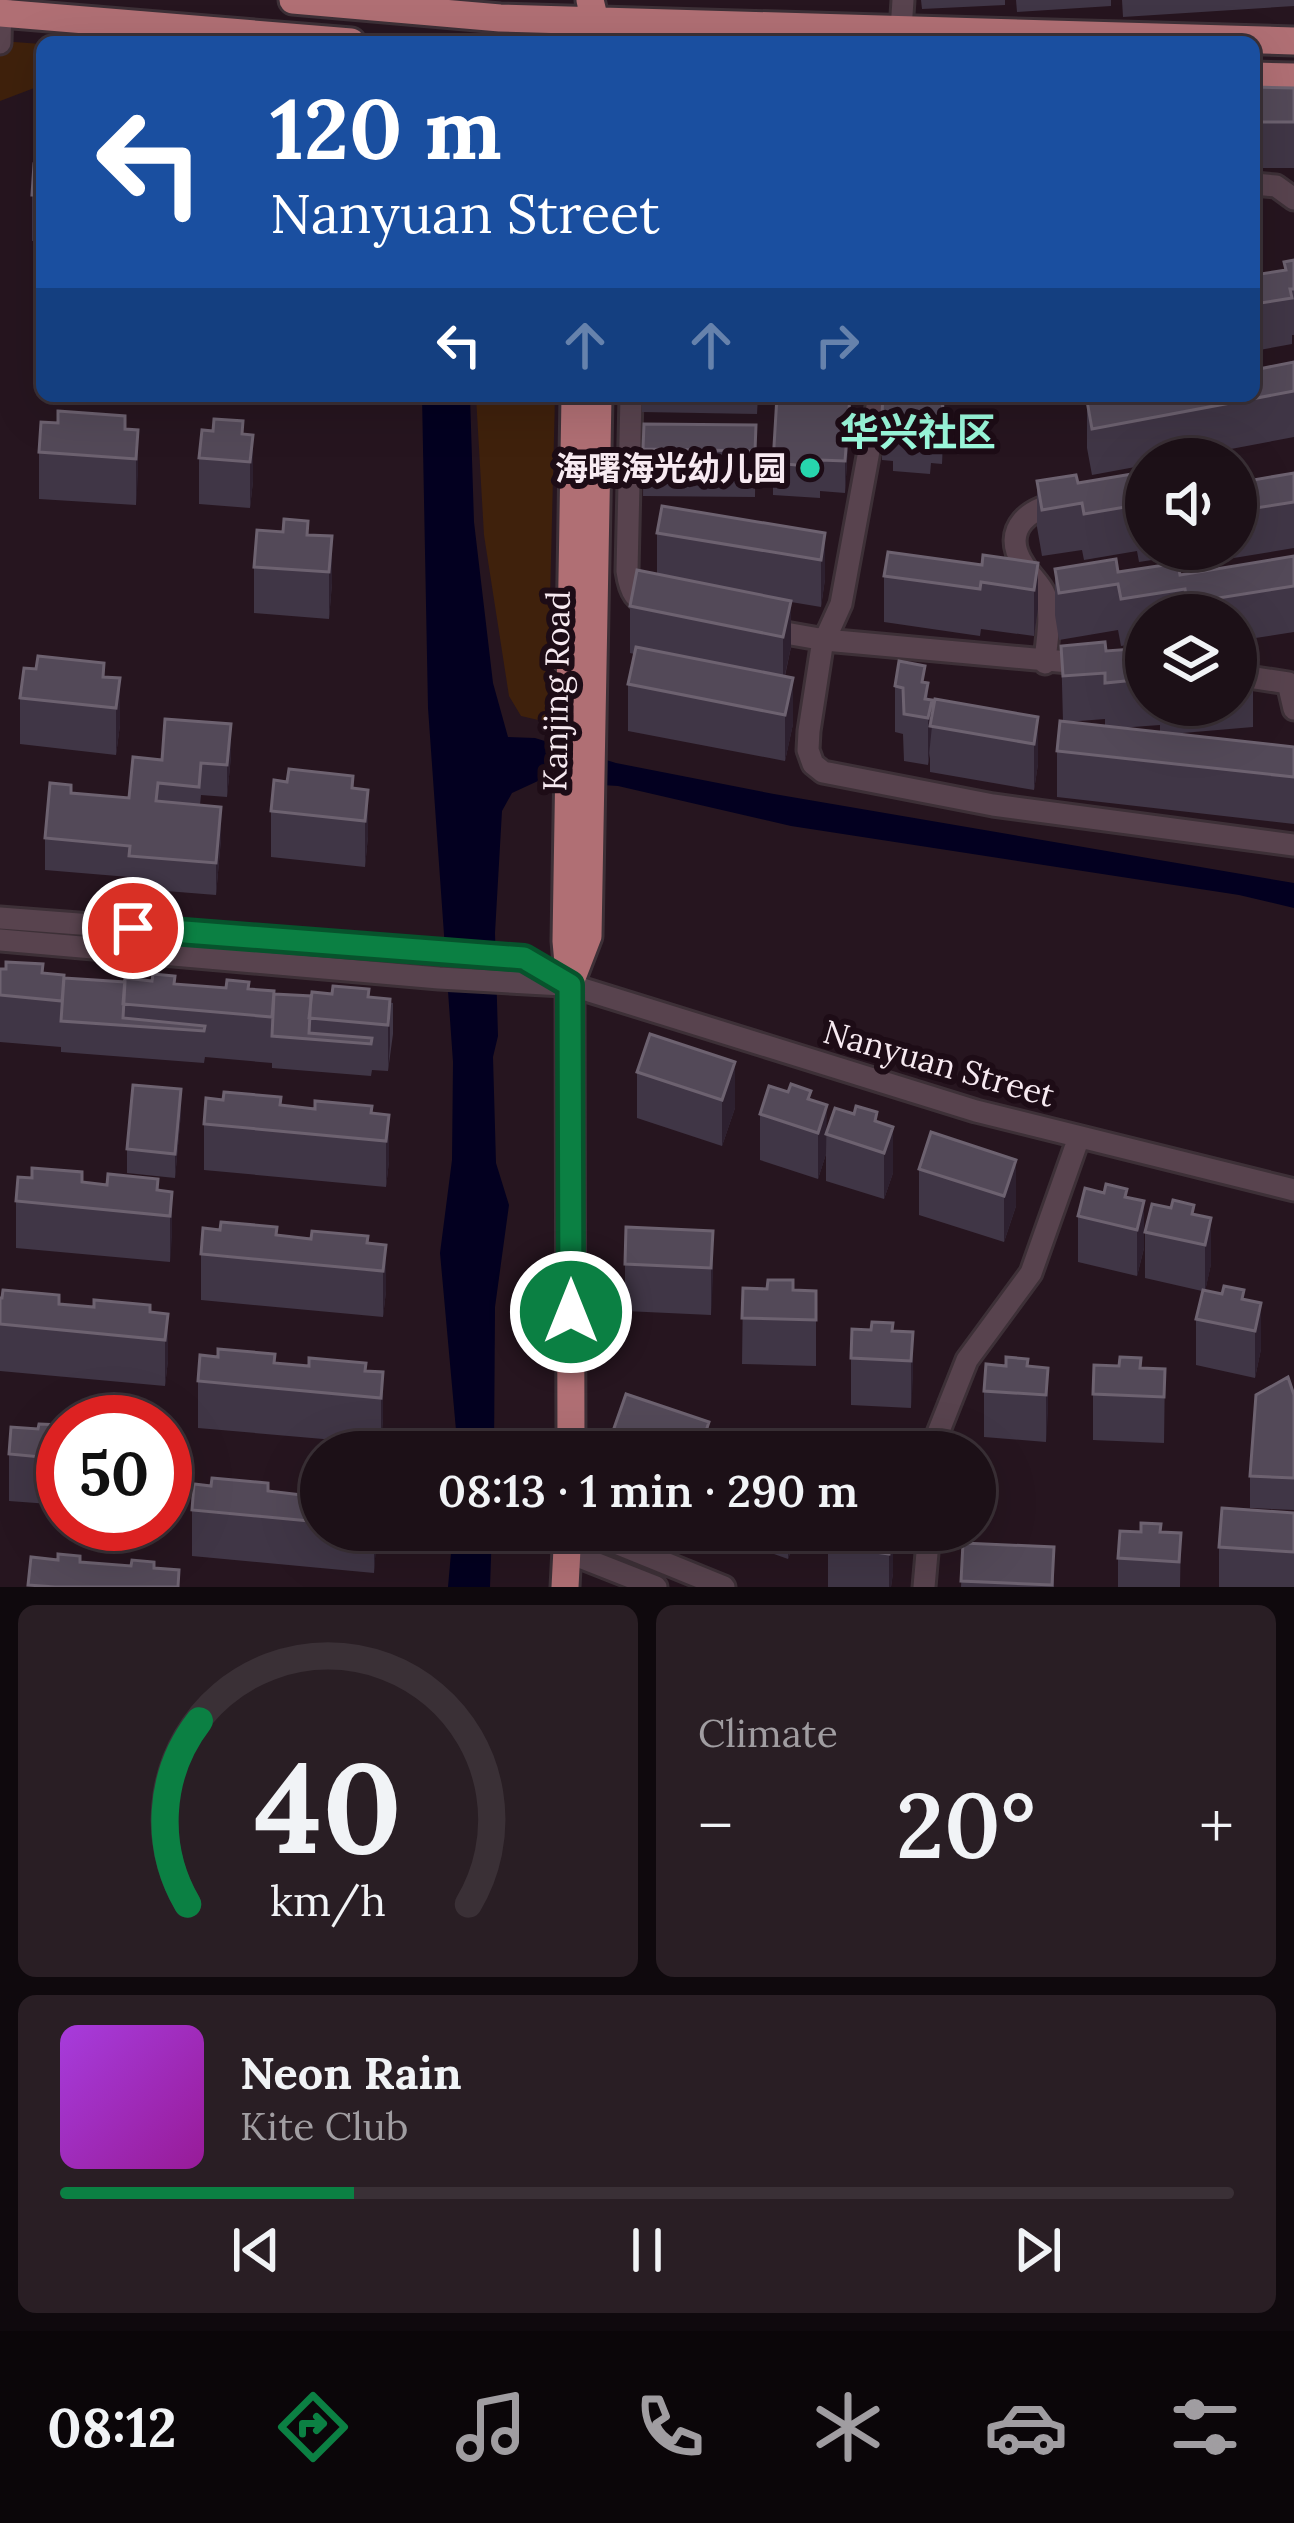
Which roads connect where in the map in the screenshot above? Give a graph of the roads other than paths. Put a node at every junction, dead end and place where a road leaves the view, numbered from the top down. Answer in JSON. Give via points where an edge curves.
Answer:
{"nodes":[{"id":1,"x":1,"y":0,"type":"edge"},
{"id":2,"x":293,"y":0,"type":"edge"},
{"id":3,"x":903,"y":0,"type":"edge"},
{"id":4,"x":1,"y":13,"type":"edge"},
{"id":5,"x":592,"y":26,"type":"edge"},
{"id":6,"x":901,"y":30,"type":"junction"},
{"id":7,"x":279,"y":36,"type":"edge"},
{"id":8,"x":1115,"y":36,"type":"edge"},
{"id":9,"x":1260,"y":40,"type":"edge"},
{"id":10,"x":1294,"y":41,"type":"edge"},
{"id":11,"x":0,"y":43,"type":"edge"},
{"id":12,"x":1260,"y":76,"type":"edge"},
{"id":13,"x":1294,"y":77,"type":"edge"},
{"id":14,"x":1260,"y":185,"type":"edge"},
{"id":15,"x":1294,"y":199,"type":"edge"},
{"id":16,"x":575,"y":402,"type":"edge"},
{"id":17,"x":598,"y":402,"type":"edge"},
{"id":18,"x":631,"y":402,"type":"edge"},
{"id":19,"x":878,"y":402,"type":"edge"},
{"id":20,"x":1078,"y":506,"type":"edge"},
{"id":21,"x":680,"y":614,"type":"edge"},
{"id":22,"x":742,"y":625,"type":"edge"},
{"id":23,"x":825,"y":640,"type":"junction"},
{"id":24,"x":1045,"y":663,"type":"junction"},
{"id":25,"x":1125,"y":668,"type":"edge"},
{"id":26,"x":1257,"y":678,"type":"edge"},
{"id":27,"x":1294,"y":709,"type":"edge"},
{"id":28,"x":580,"y":726,"type":"junction"},
{"id":29,"x":1294,"y":845,"type":"edge"},
{"id":30,"x":0,"y":918,"type":"edge"},
{"id":31,"x":0,"y":940,"type":"edge"},
{"id":32,"x":570,"y":985,"type":"junction"},
{"id":33,"x":1079,"y":1137,"type":"junction"},
{"id":34,"x":1294,"y":1190,"type":"edge"},
{"id":35,"x":571,"y":1431,"type":"edge"},
{"id":36,"x":940,"y":1431,"type":"edge"},
{"id":37,"x":571,"y":1551,"type":"edge"},
{"id":38,"x":596,"y":1551,"type":"edge"},
{"id":39,"x":615,"y":1551,"type":"edge"},
{"id":40,"x":927,"y":1551,"type":"edge"},
{"id":41,"x":565,"y":1587,"type":"edge"},
{"id":42,"x":656,"y":1587,"type":"edge"},
{"id":43,"x":724,"y":1587,"type":"edge"},
{"id":44,"x":924,"y":1587,"type":"edge"}],
"edges":[{"from":1,"to":4,"type":"street"},
{"from":2,"to":5,"type":"main road"},
{"from":3,"to":6,"type":"street"},
{"from":4,"to":7,"type":"main road"},
{"from":4,"to":11,"type":"street"},
{"from":5,"to":6,"type":"main road"},
{"from":6,"to":8,"type":"main road"},
{"from":9,"to":10,"type":"main road"},
{"from":12,"to":13,"type":"main road"},
{"from":14,"to":15,"type":"street"},
{"from":16,"to":28,"type":"main road","name":"Kanjing Road"},
{"from":17,"to":28,"type":"main road","name":"Kanjing Road"},
{"from":18,"to":21,"type":"street","via":[[630,591],[640,603]]},
{"from":19,"to":23,"type":"street","via":[[842,604]]},
{"from":20,"to":24,"type":"street","via":[[1048,504],[1017,524],[1020,561],[1045,593]]},
{"from":22,"to":23,"type":"street"},
{"from":23,"to":24,"type":"street"},
{"from":23,"to":29,"type":"street","via":[[808,750],[823,772],[993,805]]},
{"from":24,"to":25,"type":"street"},
{"from":26,"to":27,"type":"street","via":[[1288,683]]},
{"from":28,"to":32,"type":"main road","name":"Kanjing Road"},
{"from":30,"to":32,"type":"street","name":"Nanyuan Street","via":[[518,957]]},
{"from":31,"to":32,"type":"street","name":"Nanyuan Street"},
{"from":32,"to":33,"type":"street","name":"Nanyuan Street"},
{"from":32,"to":35,"type":"main road","name":"Kanjing Road"},
{"from":33,"to":34,"type":"street","name":"Nanyuan Street"},
{"from":33,"to":36,"type":"street","via":[[1031,1273],[967,1360]]},
{"from":37,"to":41,"type":"main road"},
{"from":38,"to":42,"type":"street"},
{"from":39,"to":43,"type":"street"},
{"from":40,"to":44,"type":"street"}]}
